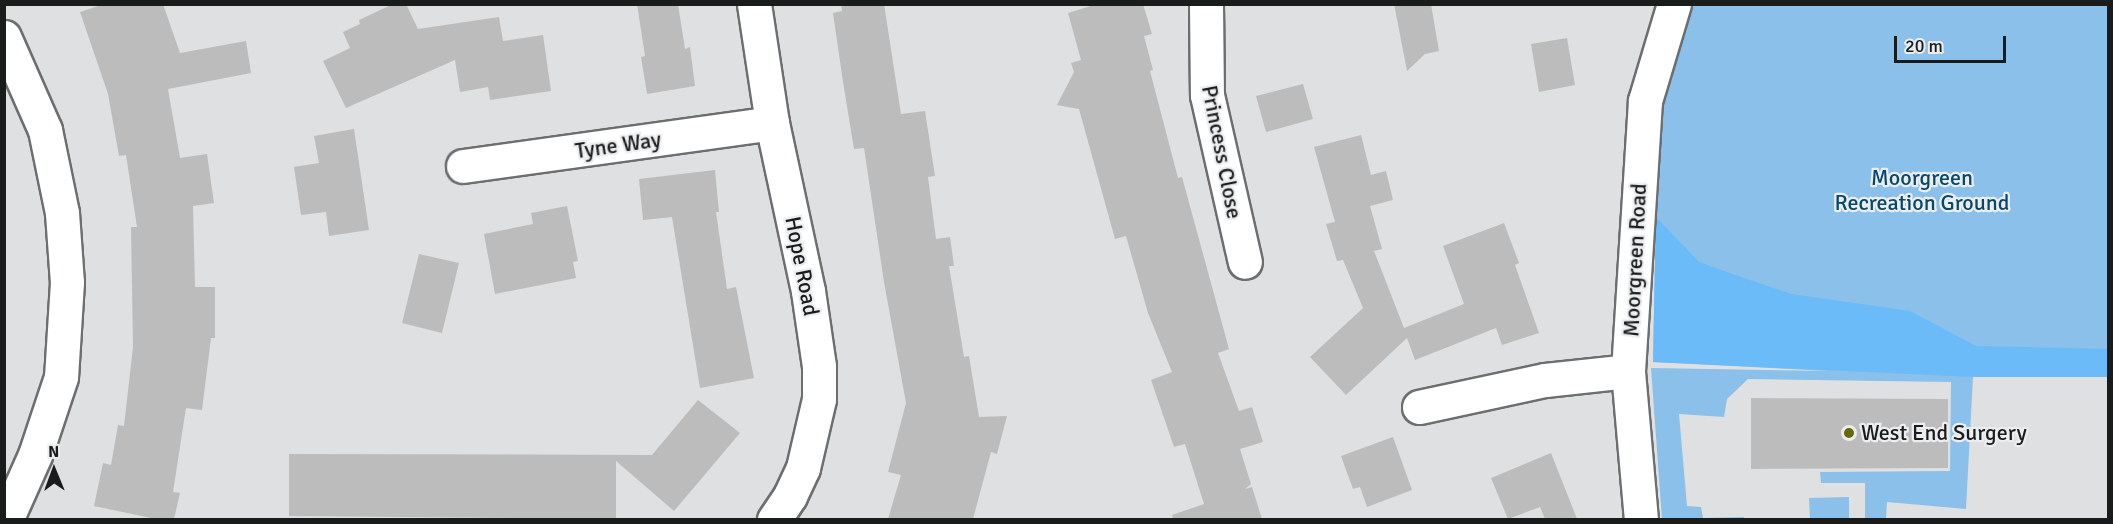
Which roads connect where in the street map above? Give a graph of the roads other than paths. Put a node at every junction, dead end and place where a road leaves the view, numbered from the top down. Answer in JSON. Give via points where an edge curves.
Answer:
{"nodes":[{"id":1,"x":754,"y":4,"type":"edge"},
{"id":2,"x":1206,"y":4,"type":"edge"},
{"id":3,"x":1664,"y":7,"type":"edge"},
{"id":4,"x":8,"y":53,"type":"edge"},
{"id":5,"x":772,"y":123,"type":"junction"},
{"id":6,"x":463,"y":166,"type":"dead end"},
{"id":7,"x":1245,"y":262,"type":"dead end"},
{"id":8,"x":1628,"y":371,"type":"junction"},
{"id":9,"x":1419,"y":407,"type":"dead end"},
{"id":10,"x":6,"y":519,"type":"edge"},
{"id":11,"x":774,"y":519,"type":"edge"},
{"id":12,"x":1641,"y":519,"type":"edge"}],
"edges":[{"from":1,"to":5,"type":"street","name":"Hope Road"},
{"from":2,"to":7,"type":"street","name":"Princess Close","via":[[1207,95]]},
{"from":3,"to":8,"type":"street","name":"Moorgreen Road","via":[[1645,101]]},
{"from":4,"to":10,"type":"street","via":[[45,130],[57,183],[66,244],[66,326],[61,377],[49,417]]},
{"from":5,"to":6,"type":"street","name":"Tyne Way"},
{"from":5,"to":11,"type":"street","name":"Hope Road","via":[[808,291],[819,366],[819,399],[803,468]]},
{"from":8,"to":9,"type":"street","via":[[1545,380]]},
{"from":8,"to":12,"type":"street","name":"Moorgreen Road"}]}
